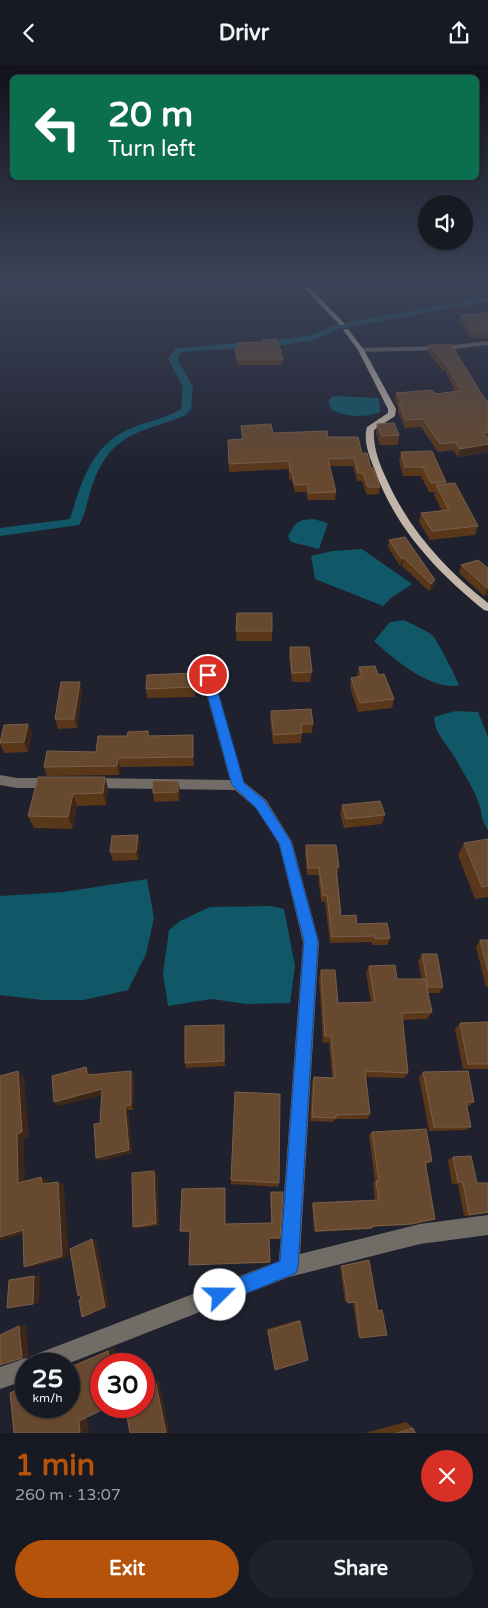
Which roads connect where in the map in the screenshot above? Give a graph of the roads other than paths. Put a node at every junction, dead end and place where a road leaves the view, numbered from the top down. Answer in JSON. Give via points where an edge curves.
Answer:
{"nodes":[{"id":1,"x":427,"y":348,"type":"edge"},
{"id":2,"x":360,"y":350,"type":"joint"},
{"id":3,"x":488,"y":608,"type":"edge"},
{"id":4,"x":208,"y":675,"type":"dead end"},
{"id":5,"x":0,"y":780,"type":"edge"},
{"id":6,"x":238,"y":785,"type":"junction"},
{"id":7,"x":488,"y":1225,"type":"edge"},
{"id":8,"x":289,"y":1267,"type":"junction"},
{"id":9,"x":68,"y":1353,"type":"edge"},
{"id":10,"x":15,"y":1373,"type":"edge"},
{"id":11,"x":0,"y":1378,"type":"edge"}],
"edges":[{"from":1,"to":2,"type":"street"},
{"from":2,"to":3,"type":"main road","via":[[392,409],[392,414],[370,429],[369,437],[390,498],[411,533],[437,563]]},
{"from":4,"to":6,"type":"street"},
{"from":5,"to":6,"type":"street","via":[[17,783]]},
{"from":6,"to":8,"type":"street","via":[[261,804],[285,842],[311,941]]},
{"from":7,"to":8,"type":"street","via":[[420,1234]]},
{"from":8,"to":9,"type":"street"},
{"from":10,"to":11,"type":"street"}]}
